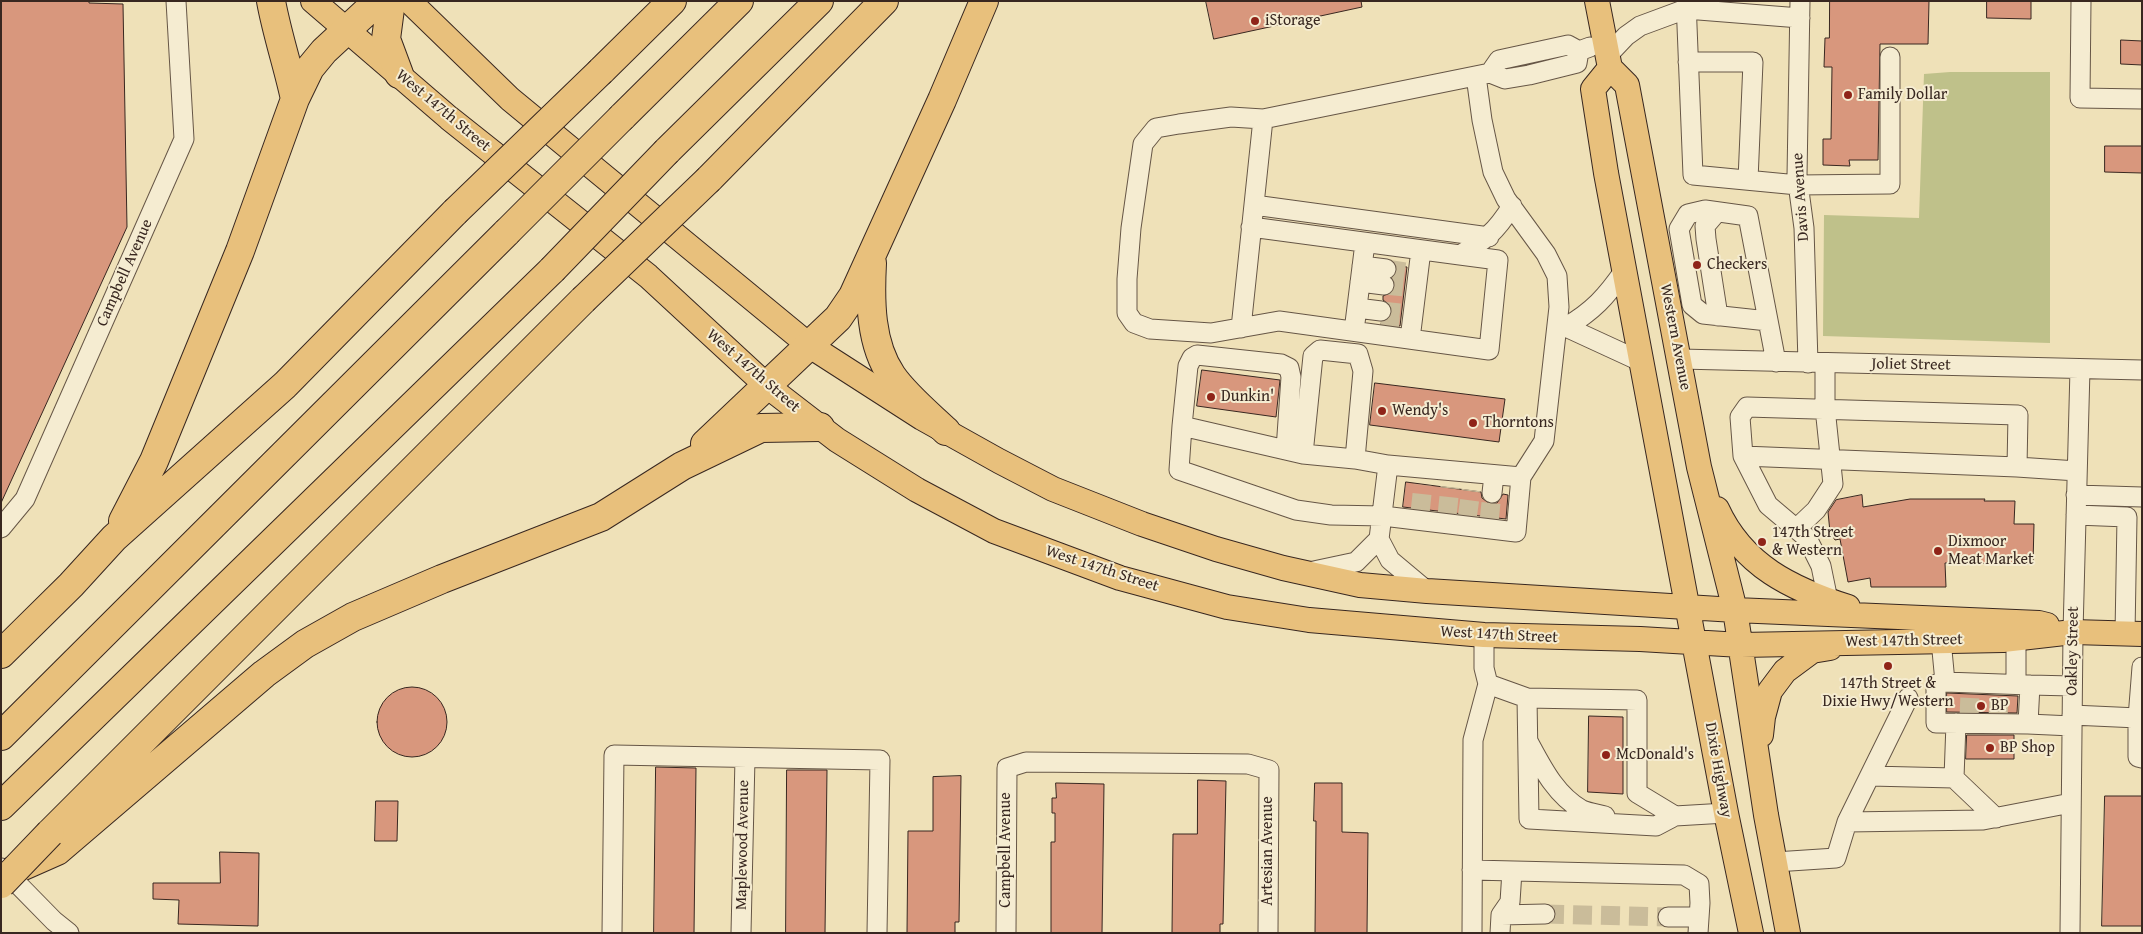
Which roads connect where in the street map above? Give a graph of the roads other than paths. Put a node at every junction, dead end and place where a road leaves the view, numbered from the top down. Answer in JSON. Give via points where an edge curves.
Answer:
{"nodes":[{"id":1,"x":176,"y":1,"type":"edge"},
{"id":2,"x":271,"y":1,"type":"edge"},
{"id":3,"x":313,"y":1,"type":"edge"},
{"id":4,"x":378,"y":1,"type":"edge"},
{"id":5,"x":391,"y":1,"type":"edge"},
{"id":6,"x":409,"y":1,"type":"edge"},
{"id":7,"x":672,"y":1,"type":"edge"},
{"id":8,"x":739,"y":1,"type":"edge"},
{"id":9,"x":819,"y":1,"type":"edge"},
{"id":10,"x":884,"y":1,"type":"edge"},
{"id":11,"x":984,"y":1,"type":"edge"},
{"id":12,"x":1597,"y":1,"type":"edge"},
{"id":13,"x":2081,"y":1,"type":"edge"},
{"id":14,"x":1686,"y":5,"type":"edge"},
{"id":15,"x":1800,"y":10,"type":"edge"},
{"id":16,"x":348,"y":30,"type":"junction"},
{"id":17,"x":1608,"y":55,"type":"junction"},
{"id":18,"x":1890,"y":57,"type":"dead end"},
{"id":19,"x":1688,"y":62,"type":"junction"},
{"id":20,"x":399,"y":74,"type":"junction"},
{"id":21,"x":1483,"y":74,"type":"junction"},
{"id":22,"x":295,"y":99,"type":"junction"},
{"id":23,"x":2142,"y":99,"type":"edge"},
{"id":24,"x":1263,"y":119,"type":"junction"},
{"id":25,"x":1748,"y":180,"type":"junction"},
{"id":26,"x":1798,"y":185,"type":"junction"},
{"id":27,"x":1254,"y":205,"type":"junction"},
{"id":28,"x":1512,"y":206,"type":"junction"},
{"id":29,"x":1717,"y":212,"type":"junction"},
{"id":30,"x":1251,"y":228,"type":"junction"},
{"id":31,"x":1489,"y":237,"type":"junction"},
{"id":32,"x":1365,"y":243,"type":"junction"},
{"id":33,"x":1420,"y":250,"type":"junction"},
{"id":34,"x":872,"y":254,"type":"junction"},
{"id":35,"x":1460,"y":255,"type":"junction"},
{"id":36,"x":1624,"y":271,"type":"junction"},
{"id":37,"x":1383,"y":298,"type":"junction"},
{"id":38,"x":1358,"y":301,"type":"junction"},
{"id":39,"x":1409,"y":304,"type":"junction"},
{"id":40,"x":1718,"y":316,"type":"junction"},
{"id":41,"x":1768,"y":321,"type":"junction"},
{"id":42,"x":1561,"y":327,"type":"junction"},
{"id":43,"x":1241,"y":328,"type":"junction"},
{"id":44,"x":810,"y":346,"type":"junction"},
{"id":45,"x":1680,"y":359,"type":"junction"},
{"id":46,"x":1642,"y":362,"type":"junction"},
{"id":47,"x":1776,"y":362,"type":"junction"},
{"id":48,"x":1816,"y":363,"type":"junction"},
{"id":49,"x":2080,"y":368,"type":"junction"},
{"id":50,"x":2142,"y":370,"type":"edge"},
{"id":51,"x":767,"y":386,"type":"junction"},
{"id":52,"x":1825,"y":408,"type":"junction"},
{"id":53,"x":1182,"y":426,"type":"junction"},
{"id":54,"x":820,"y":427,"type":"junction"},
{"id":55,"x":946,"y":431,"type":"junction"},
{"id":56,"x":1294,"y":452,"type":"junction"},
{"id":57,"x":1743,"y":456,"type":"junction"},
{"id":58,"x":1355,"y":459,"type":"junction"},
{"id":59,"x":1830,"y":460,"type":"junction"},
{"id":60,"x":1388,"y":465,"type":"junction"},
{"id":61,"x":682,"y":466,"type":"junction"},
{"id":62,"x":1699,"y":467,"type":"junction"},
{"id":63,"x":2017,"y":468,"type":"junction"},
{"id":64,"x":2077,"y":471,"type":"junction"},
{"id":65,"x":1521,"y":478,"type":"junction"},
{"id":66,"x":2076,"y":495,"type":"junction"},
{"id":67,"x":2142,"y":497,"type":"edge"},
{"id":68,"x":2076,"y":515,"type":"junction"},
{"id":69,"x":1383,"y":516,"type":"junction"},
{"id":70,"x":1,"y":528,"type":"edge"},
{"id":71,"x":1796,"y":529,"type":"junction"},
{"id":72,"x":114,"y":538,"type":"junction"},
{"id":73,"x":1379,"y":539,"type":"junction"},
{"id":74,"x":1305,"y":572,"type":"junction"},
{"id":75,"x":1427,"y":591,"type":"junction"},
{"id":76,"x":2134,"y":596,"type":"edge"},
{"id":77,"x":1828,"y":600,"type":"junction"},
{"id":78,"x":1688,"y":607,"type":"junction"},
{"id":79,"x":1735,"y":610,"type":"junction"},
{"id":80,"x":1884,"y":616,"type":"junction"},
{"id":81,"x":2073,"y":632,"type":"junction"},
{"id":82,"x":2134,"y":634,"type":"edge"},
{"id":83,"x":1484,"y":635,"type":"junction"},
{"id":84,"x":2016,"y":638,"type":"junction"},
{"id":85,"x":1941,"y":640,"type":"junction"},
{"id":86,"x":1881,"y":641,"type":"junction"},
{"id":87,"x":1694,"y":642,"type":"junction"},
{"id":88,"x":1741,"y":645,"type":"junction"},
{"id":89,"x":1,"y":654,"type":"edge"},
{"id":90,"x":2142,"y":667,"type":"edge"},
{"id":91,"x":1945,"y":682,"type":"junction"},
{"id":92,"x":1488,"y":684,"type":"junction"},
{"id":93,"x":2072,"y":686,"type":"junction"},
{"id":94,"x":2011,"y":687,"type":"junction"},
{"id":95,"x":1527,"y":698,"type":"junction"},
{"id":96,"x":1908,"y":698,"type":"dead end"},
{"id":97,"x":2140,"y":718,"type":"edge"},
{"id":98,"x":1965,"y":721,"type":"junction"},
{"id":99,"x":2072,"y":721,"type":"junction"},
{"id":100,"x":2028,"y":724,"type":"junction"},
{"id":101,"x":1,"y":736,"type":"edge"},
{"id":102,"x":1528,"y":740,"type":"junction"},
{"id":103,"x":744,"y":758,"type":"junction"},
{"id":104,"x":2142,"y":758,"type":"edge"},
{"id":105,"x":1758,"y":759,"type":"junction"},
{"id":106,"x":1269,"y":770,"type":"joint"},
{"id":107,"x":1870,"y":776,"type":"junction"},
{"id":108,"x":1954,"y":778,"type":"junction"},
{"id":109,"x":2071,"y":803,"type":"junction"},
{"id":110,"x":1,"y":806,"type":"edge"},
{"id":111,"x":1726,"y":813,"type":"junction"},
{"id":112,"x":1675,"y":816,"type":"junction"},
{"id":113,"x":1996,"y":818,"type":"junction"},
{"id":114,"x":1847,"y":822,"type":"junction"},
{"id":115,"x":1633,"y":824,"type":"junction"},
{"id":116,"x":53,"y":842,"type":"junction"},
{"id":117,"x":1775,"y":862,"type":"junction"},
{"id":118,"x":1472,"y":870,"type":"junction"},
{"id":119,"x":1512,"y":871,"type":"junction"},
{"id":120,"x":6,"y":874,"type":"edge"},
{"id":121,"x":1545,"y":914,"type":"tunnel mouth"},
{"id":122,"x":1668,"y":917,"type":"tunnel mouth"},
{"id":123,"x":1500,"y":924,"type":"edge"},
{"id":124,"x":1699,"y":925,"type":"edge"},
{"id":125,"x":70,"y":933,"type":"edge"},
{"id":126,"x":612,"y":933,"type":"edge"},
{"id":127,"x":741,"y":933,"type":"edge"},
{"id":128,"x":878,"y":933,"type":"edge"},
{"id":129,"x":1006,"y":933,"type":"edge"},
{"id":130,"x":1268,"y":933,"type":"edge"},
{"id":131,"x":1472,"y":933,"type":"edge"},
{"id":132,"x":1751,"y":933,"type":"edge"},
{"id":133,"x":1788,"y":933,"type":"edge"},
{"id":134,"x":2070,"y":933,"type":"edge"}],
"edges":[{"from":1,"to":70,"type":"street","name":"Campbell Avenue","via":[[184,140],[24,499]]},
{"from":2,"to":22,"type":"highway"},
{"from":3,"to":16,"type":"main road","name":"West 147th Street"},
{"from":4,"to":16,"type":"highway"},
{"from":5,"to":20,"type":"highway","via":[[386,39]]},
{"from":6,"to":44,"type":"main road","name":"West 147th Street","via":[[510,99]]},
{"from":7,"to":72,"type":"highway","bridge":true,"via":[[455,212],[284,385]]},
{"from":8,"to":101,"type":"highway","bridge":true},
{"from":9,"to":110,"type":"highway","bridge":true,"via":[[552,270]]},
{"from":10,"to":116,"type":"highway","bridge":true,"via":[[709,179],[582,300]]},
{"from":11,"to":34,"type":"highway"},
{"from":12,"to":17,"type":"main road"},
{"from":13,"to":23,"type":"street","via":[[2080,98]]},
{"from":14,"to":15,"type":"street"},
{"from":14,"to":17,"type":"street","via":[[1640,26]]},
{"from":14,"to":19,"type":"street"},
{"from":15,"to":26,"type":"street","name":"Davis Avenue"},
{"from":16,"to":20,"type":"main road","name":"West 147th Street"},
{"from":16,"to":22,"type":"highway","via":[[328,46],[310,68]]},
{"from":17,"to":21,"type":"street","via":[[1579,51],[1568,45],[1499,60]]},
{"from":17,"to":36,"type":"main road","via":[[1593,89]]},
{"from":17,"to":45,"type":"main road","name":"Western Avenue","via":[[1627,85]]},
{"from":18,"to":26,"type":"street","via":[[1890,184]]},
{"from":19,"to":25,"type":"street","via":[[1693,175]]},
{"from":19,"to":25,"type":"street","via":[[1753,62]]},
{"from":20,"to":51,"type":"main road","name":"West 147th Street","via":[[449,118],[648,276]]},
{"from":21,"to":24,"type":"street"},
{"from":21,"to":28,"type":"street","via":[[1493,172]]},
{"from":22,"to":72,"type":"highway","via":[[240,251],[154,461]]},
{"from":24,"to":27,"type":"street"},
{"from":24,"to":43,"type":"street","via":[[1231,117],[1156,128],[1143,144],[1131,228],[1127,313],[1134,323],[1150,329],[1211,333]]},
{"from":25,"to":26,"type":"street"},
{"from":26,"to":48,"type":"street","name":"Davis Avenue"},
{"from":27,"to":30,"type":"street"},
{"from":27,"to":31,"type":"street"},
{"from":28,"to":31,"type":"street"},
{"from":28,"to":42,"type":"street","via":[[1546,254],[1557,276]]},
{"from":29,"to":40,"type":"street","via":[[1705,226]]},
{"from":29,"to":40,"type":"street","via":[[1705,210],[1688,214],[1679,229],[1692,306],[1703,314]]},
{"from":29,"to":41,"type":"street","via":[[1748,216]]},
{"from":30,"to":32,"type":"street"},
{"from":30,"to":43,"type":"street"},
{"from":31,"to":35,"type":"street"},
{"from":32,"to":33,"type":"street"},
{"from":32,"to":38,"type":"street"},
{"from":33,"to":35,"type":"street"},
{"from":33,"to":39,"type":"street"},
{"from":34,"to":44,"type":"highway","via":[[853,296],[838,318]]},
{"from":34,"to":55,"type":"highway","via":[[873,323],[882,358],[892,376]]},
{"from":35,"to":39,"type":"street","via":[[1498,260],[1489,350]]},
{"from":36,"to":42,"type":"street","via":[[1608,296],[1589,314]]},
{"from":36,"to":46,"type":"main road"},
{"from":37,"to":38,"type":"street"},
{"from":37,"to":38,"type":"street"},
{"from":37,"to":38,"type":"street"},
{"from":38,"to":39,"type":"street"},
{"from":38,"to":43,"type":"street"},
{"from":40,"to":41,"type":"street"},
{"from":41,"to":47,"type":"street"},
{"from":42,"to":46,"type":"street"},
{"from":42,"to":65,"type":"street","via":[[1544,441]]},
{"from":44,"to":51,"type":"highway"},
{"from":44,"to":55,"type":"main road","name":"West 147th Street"},
{"from":45,"to":47,"type":"street","name":"Joliet Street"},
{"from":45,"to":62,"type":"main road","name":"Western Avenue"},
{"from":46,"to":78,"type":"main road"},
{"from":47,"to":48,"type":"street","name":"Joliet Street"},
{"from":48,"to":49,"type":"street","name":"Joliet Street"},
{"from":48,"to":52,"type":"street","name":"Davis Avenue"},
{"from":49,"to":50,"type":"street","name":"Joliet Street"},
{"from":49,"to":64,"type":"street","name":"Oakley Street"},
{"from":51,"to":54,"type":"main road","name":"West 147th Street"},
{"from":51,"to":61,"type":"highway"},
{"from":52,"to":57,"type":"street","via":[[1747,407],[1740,416]]},
{"from":52,"to":59,"type":"street","name":"Davis Avenue"},
{"from":52,"to":63,"type":"street","via":[[2018,415]]},
{"from":53,"to":56,"type":"street"},
{"from":53,"to":56,"type":"street","via":[[1188,366],[1192,358],[1281,364],[1287,366],[1291,377]]},
{"from":53,"to":69,"type":"street","via":[[1179,470],[1296,510],[1332,515]]},
{"from":54,"to":61,"type":"highway","via":[[761,428]]},
{"from":54,"to":83,"type":"main road","name":"West 147th Street","via":[[918,490],[994,531],[1120,578],[1227,607],[1309,620]]},
{"from":55,"to":74,"type":"main road","name":"West 147th Street","via":[[1053,489],[1216,549]]},
{"from":56,"to":58,"type":"street"},
{"from":56,"to":58,"type":"street","via":[[1314,356],[1320,350],[1358,354],[1363,371]]},
{"from":57,"to":59,"type":"street"},
{"from":57,"to":71,"type":"street","via":[[1768,505]]},
{"from":58,"to":60,"type":"street"},
{"from":59,"to":63,"type":"street"},
{"from":59,"to":71,"type":"street","name":"Davis Avenue","via":[[1833,484],[1816,510]]},
{"from":60,"to":65,"type":"street","via":[[1424,477],[1472,482],[1493,484]]},
{"from":60,"to":69,"type":"street"},
{"from":61,"to":116,"type":"highway","via":[[601,517],[353,617],[305,644]]},
{"from":62,"to":77,"type":"main road","via":[[1721,519],[1738,543],[1765,569],[1800,590]]},
{"from":62,"to":79,"type":"main road","name":"Western Avenue"},
{"from":63,"to":64,"type":"street"},
{"from":64,"to":66,"type":"street","name":"Oakley Street"},
{"from":65,"to":69,"type":"street","via":[[1516,532],[1489,525]]},
{"from":66,"to":67,"type":"street"},
{"from":66,"to":68,"type":"street","name":"Oakley Street"},
{"from":68,"to":76,"type":"street","via":[[2127,517]]},
{"from":68,"to":81,"type":"street","name":"Oakley Street"},
{"from":69,"to":73,"type":"street"},
{"from":71,"to":77,"type":"street","via":[[1807,538],[1821,566]]},
{"from":72,"to":89,"type":"highway"},
{"from":73,"to":74,"type":"street","via":[[1356,562]]},
{"from":73,"to":75,"type":"street","via":[[1390,560]]},
{"from":74,"to":75,"type":"main road","name":"West 147th Street","via":[[1360,585]]},
{"from":75,"to":78,"type":"main road","name":"West 147th Street"},
{"from":76,"to":82,"type":"street"},
{"from":77,"to":80,"type":"main road"},
{"from":78,"to":79,"type":"main road","name":"West 147th Street"},
{"from":78,"to":87,"type":"main road","name":"Dixie Highway"},
{"from":79,"to":80,"type":"main road","name":"West 147th Street"},
{"from":79,"to":88,"type":"main road"},
{"from":80,"to":81,"type":"main road","name":"West 147th Street","via":[[2038,623]]},
{"from":81,"to":82,"type":"main road","name":"West 147th Street"},
{"from":81,"to":84,"type":"main road","name":"West 147th Street"},
{"from":81,"to":93,"type":"street","name":"Oakley Street"},
{"from":83,"to":87,"type":"main road","name":"West 147th Street"},
{"from":83,"to":92,"type":"street","via":[[1484,668]]},
{"from":84,"to":85,"type":"main road","name":"West 147th Street"},
{"from":84,"to":94,"type":"street"},
{"from":85,"to":86,"type":"main road","name":"West 147th Street"},
{"from":85,"to":91,"type":"street"},
{"from":86,"to":88,"type":"main road","name":"West 147th Street"},
{"from":86,"to":105,"type":"main road","via":[[1812,651],[1785,671],[1770,691]]},
{"from":87,"to":88,"type":"main road","name":"West 147th Street"},
{"from":87,"to":111,"type":"main road","name":"Dixie Highway"},
{"from":88,"to":105,"type":"main road"},
{"from":90,"to":97,"type":"street"},
{"from":91,"to":94,"type":"street","via":[[1970,688]]},
{"from":91,"to":98,"type":"street","via":[[1936,684],[1936,723]]},
{"from":92,"to":95,"type":"street"},
{"from":92,"to":118,"type":"street","via":[[1474,740]]},
{"from":93,"to":94,"type":"street"},
{"from":93,"to":99,"type":"street","name":"Oakley Street"},
{"from":94,"to":100,"type":"street"},
{"from":95,"to":102,"type":"street"},
{"from":95,"to":112,"type":"street","via":[[1637,700],[1637,793]]},
{"from":96,"to":107,"type":"street"},
{"from":97,"to":99,"type":"street"},
{"from":97,"to":104,"type":"street","via":[[2138,757]]},
{"from":98,"to":100,"type":"street"},
{"from":98,"to":108,"type":"street"},
{"from":99,"to":100,"type":"street"},
{"from":99,"to":109,"type":"street","name":"Oakley Street"},
{"from":102,"to":115,"type":"street","via":[[1544,772],[1561,794],[1583,810]]},
{"from":102,"to":115,"type":"street","via":[[1529,819]]},
{"from":103,"to":126,"type":"street","via":[[614,755]]},
{"from":103,"to":127,"type":"street","name":"Maplewood Avenue"},
{"from":103,"to":128,"type":"street","via":[[880,760]]},
{"from":105,"to":117,"type":"main road"},
{"from":106,"to":129,"type":"street","name":"Campbell Avenue","via":[[1248,764],[1036,762],[1007,768]]},
{"from":106,"to":130,"type":"street","name":"Artesian Avenue"},
{"from":107,"to":108,"type":"street"},
{"from":107,"to":114,"type":"street"},
{"from":108,"to":113,"type":"street"},
{"from":109,"to":113,"type":"street"},
{"from":109,"to":134,"type":"street","name":"Oakley Street"},
{"from":111,"to":112,"type":"street"},
{"from":111,"to":132,"type":"main road","name":"Dixie Highway"},
{"from":112,"to":115,"type":"street","via":[[1656,826]]},
{"from":113,"to":114,"type":"street"},
{"from":114,"to":117,"type":"street","via":[[1836,858]]},
{"from":116,"to":120,"type":"highway","bridge":true},
{"from":117,"to":133,"type":"main road"},
{"from":118,"to":119,"type":"street"},
{"from":118,"to":131,"type":"street"},
{"from":119,"to":123,"type":"street","via":[[1510,902]]},
{"from":119,"to":124,"type":"street","via":[[1684,875],[1699,884]]},
{"from":120,"to":125,"type":"street"},
{"from":121,"to":123,"type":"street"},
{"from":122,"to":124,"type":"street"}]}
